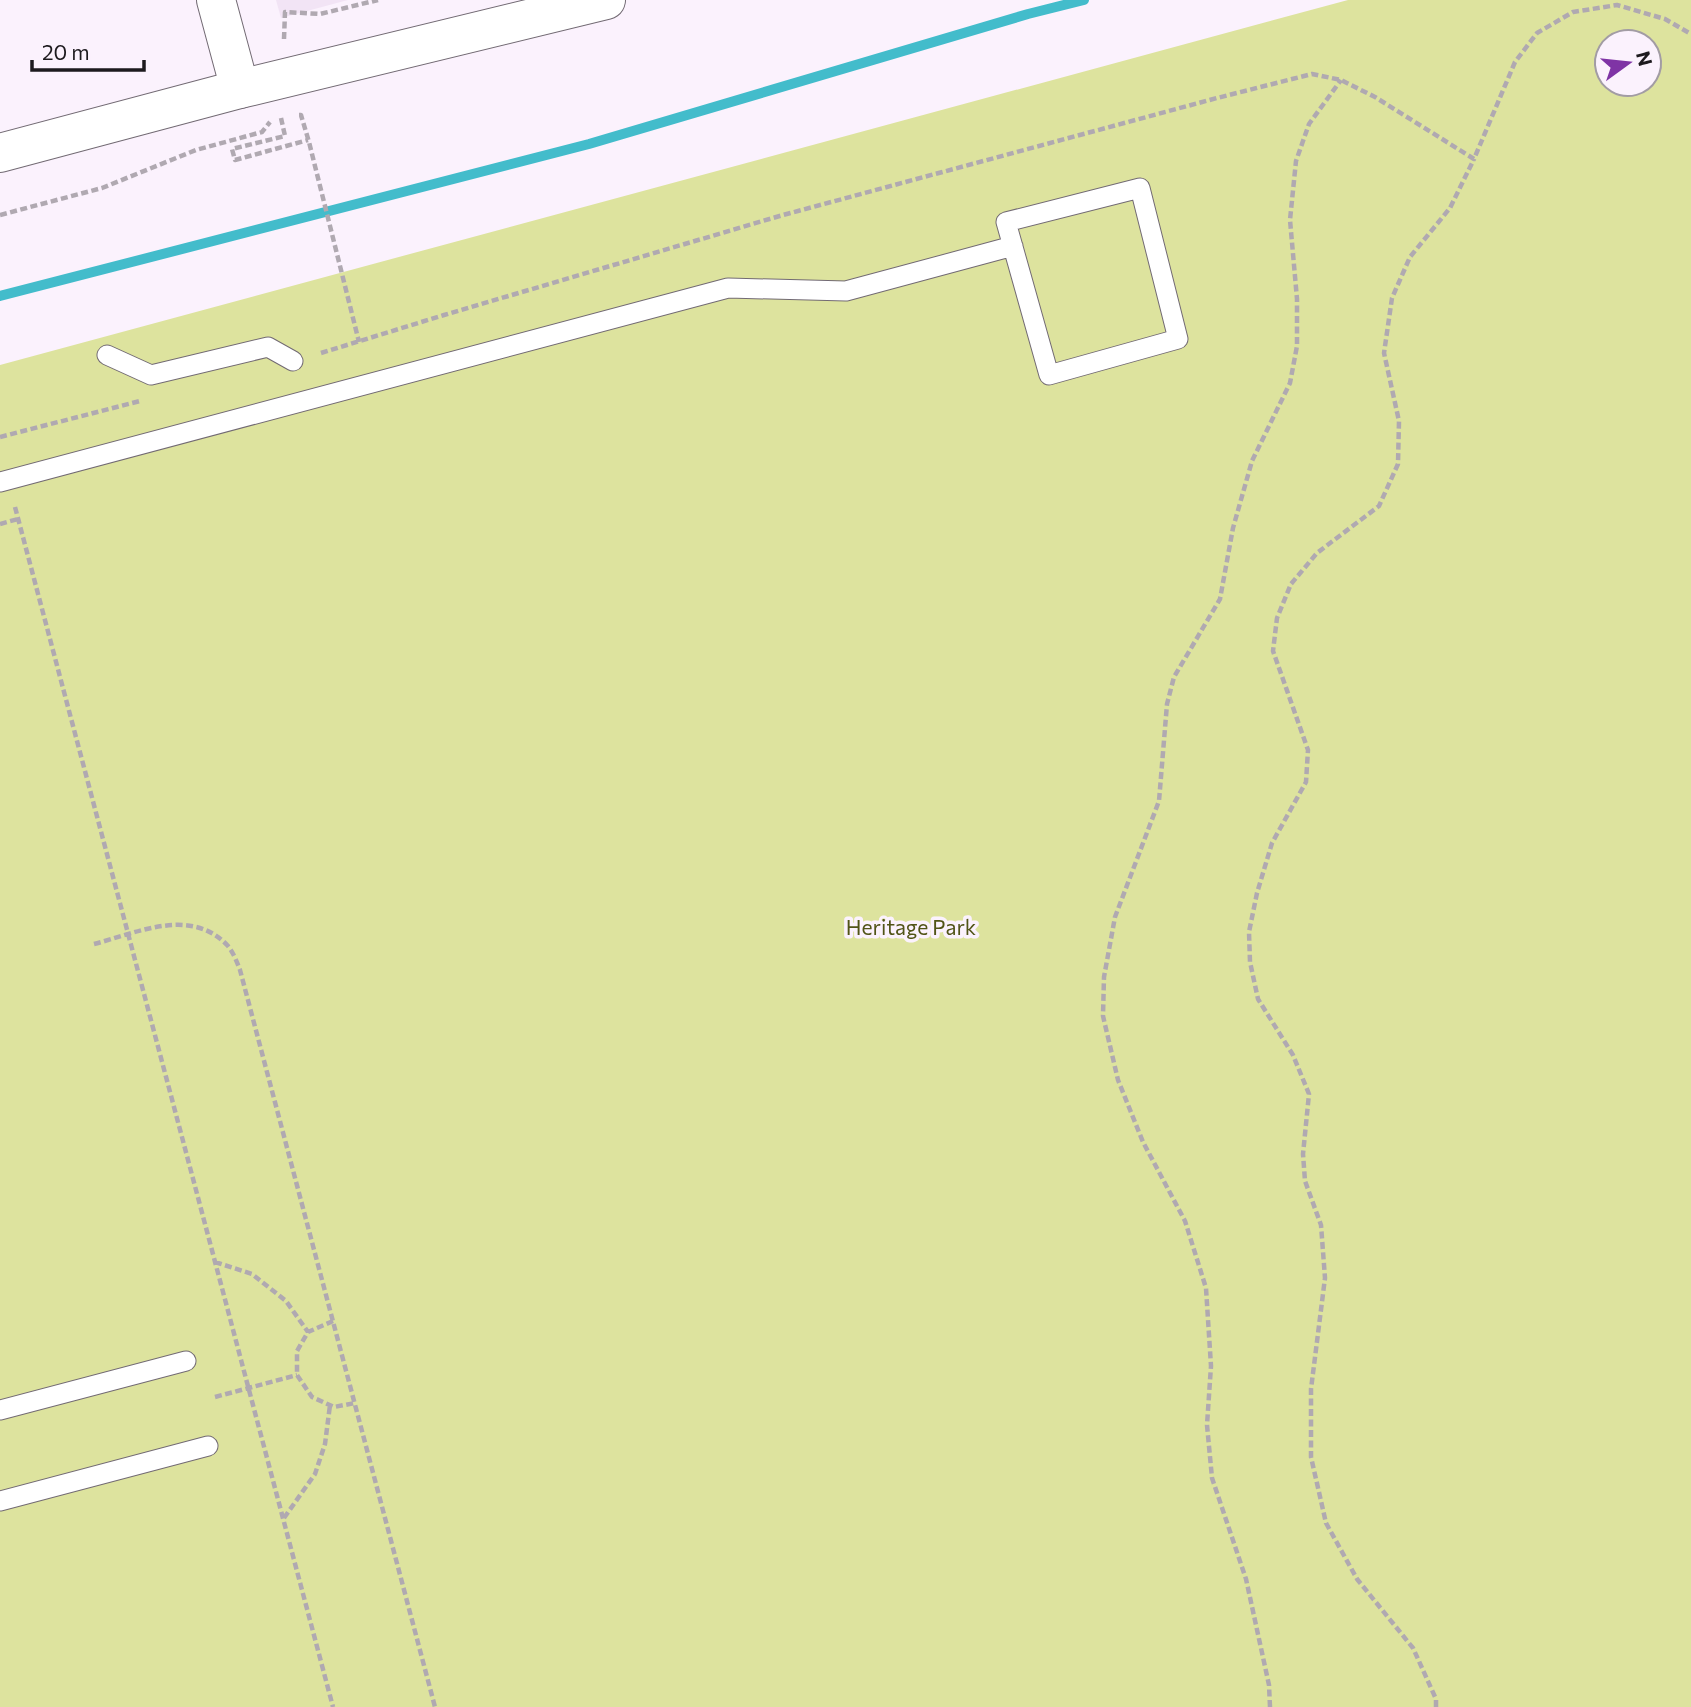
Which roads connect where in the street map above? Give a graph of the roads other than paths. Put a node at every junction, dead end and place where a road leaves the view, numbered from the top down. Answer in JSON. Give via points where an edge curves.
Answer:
{"nodes":[{"id":1,"x":216,"y":0,"type":"edge"},
{"id":2,"x":606,"y":0,"type":"edge"},
{"id":3,"x":240,"y":89,"type":"junction"},
{"id":4,"x":0,"y":153,"type":"edge"},
{"id":5,"x":1013,"y":246,"type":"junction"},
{"id":6,"x":107,"y":355,"type":"dead end"},
{"id":7,"x":293,"y":362,"type":"road end"},
{"id":8,"x":4,"y":481,"type":"edge"},
{"id":9,"x":186,"y":1361,"type":"dead end"},
{"id":10,"x":0,"y":1410,"type":"edge"},
{"id":11,"x":208,"y":1446,"type":"dead end"},
{"id":12,"x":0,"y":1501,"type":"edge"}],
"edges":[{"from":1,"to":3,"type":"street"},
{"from":2,"to":3,"type":"street"},
{"from":3,"to":4,"type":"street"},
{"from":5,"to":5,"type":"lane","via":[[1006,222],[1140,188],[1178,339],[1049,375]]},
{"from":5,"to":8,"type":"lane","via":[[845,291],[728,288]]},
{"from":6,"to":7,"type":"lane","via":[[151,375],[268,347]]},
{"from":9,"to":10,"type":"lane"},
{"from":11,"to":12,"type":"lane"}]}
